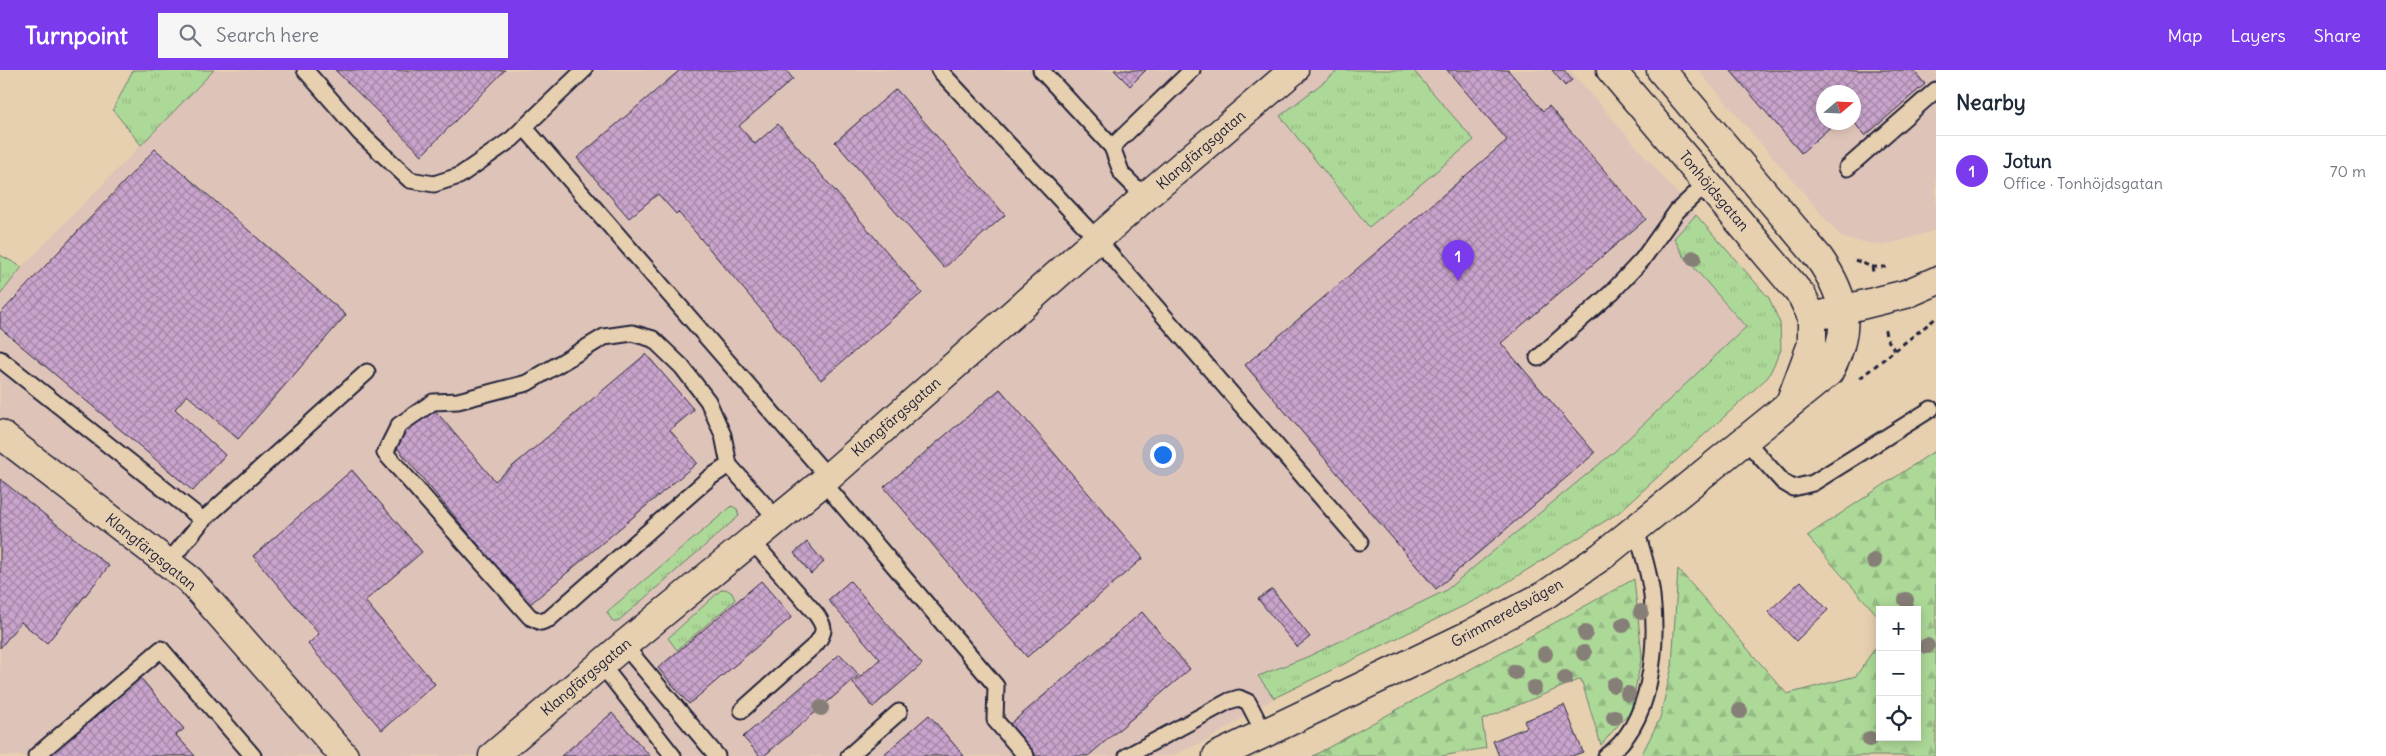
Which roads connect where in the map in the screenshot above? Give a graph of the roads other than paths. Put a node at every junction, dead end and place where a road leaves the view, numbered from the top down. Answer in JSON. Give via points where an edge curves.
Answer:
{"nodes":[{"id":1,"x":305,"y":70,"type":"edge"},
{"id":2,"x":584,"y":70,"type":"edge"},
{"id":3,"x":939,"y":70,"type":"edge"},
{"id":4,"x":1041,"y":70,"type":"edge"},
{"id":5,"x":1192,"y":70,"type":"edge"},
{"id":6,"x":1294,"y":70,"type":"edge"},
{"id":7,"x":1611,"y":70,"type":"edge"},
{"id":8,"x":1661,"y":70,"type":"edge"},
{"id":9,"x":1936,"y":90,"type":"edge"},
{"id":10,"x":524,"y":127,"type":"junction"},
{"id":11,"x":1112,"y":147,"type":"junction"},
{"id":12,"x":1847,"y":168,"type":"dead end"},
{"id":13,"x":1708,"y":182,"type":"junction"},
{"id":14,"x":1145,"y":197,"type":"junction"},
{"id":15,"x":1097,"y":239,"type":"junction"},
{"id":16,"x":1936,"y":281,"type":"edge"},
{"id":17,"x":1843,"y":310,"type":"junction"},
{"id":18,"x":1812,"y":317,"type":"junction"},
{"id":19,"x":1538,"y":358,"type":"dead end"},
{"id":20,"x":0,"y":359,"type":"edge"},
{"id":21,"x":367,"y":372,"type":"dead end"},
{"id":22,"x":1790,"y":403,"type":"junction"},
{"id":23,"x":1931,"y":409,"type":"dead end"},
{"id":24,"x":0,"y":434,"type":"edge"},
{"id":25,"x":1744,"y":440,"type":"junction"},
{"id":26,"x":729,"y":464,"type":"junction"},
{"id":27,"x":825,"y":480,"type":"junction"},
{"id":28,"x":203,"y":520,"type":"junction"},
{"id":29,"x":778,"y":520,"type":"junction"},
{"id":30,"x":1636,"y":529,"type":"junction"},
{"id":31,"x":752,"y":541,"type":"junction"},
{"id":32,"x":1360,"y":542,"type":"dead end"},
{"id":33,"x":168,"y":563,"type":"junction"},
{"id":34,"x":624,"y":645,"type":"junction"},
{"id":35,"x":601,"y":664,"type":"junction"},
{"id":36,"x":742,"y":710,"type":"dead end"},
{"id":37,"x":899,"y":712,"type":"dead end"},
{"id":38,"x":1264,"y":733,"type":"junction"},
{"id":39,"x":36,"y":756,"type":"edge"},
{"id":40,"x":253,"y":756,"type":"edge"},
{"id":41,"x":344,"y":756,"type":"edge"},
{"id":42,"x":493,"y":756,"type":"edge"},
{"id":43,"x":673,"y":756,"type":"edge"},
{"id":44,"x":717,"y":756,"type":"edge"},
{"id":45,"x":849,"y":756,"type":"edge"},
{"id":46,"x":1026,"y":756,"type":"edge"},
{"id":47,"x":1127,"y":756,"type":"edge"},
{"id":48,"x":1218,"y":756,"type":"edge"},
{"id":49,"x":1606,"y":756,"type":"edge"}],
"edges":[{"from":1,"to":10,"type":"lane","via":[[360,133],[410,180],[434,184],[459,176]]},
{"from":2,"to":10,"type":"lane"},
{"from":3,"to":15,"type":"lane"},
{"from":4,"to":11,"type":"lane"},
{"from":5,"to":11,"type":"lane"},
{"from":6,"to":14,"type":"street","name":"Klangfärgsgatan"},
{"from":7,"to":13,"type":"street","name":"Tonhöjdsgatan"},
{"from":8,"to":17,"type":"street","via":[[1819,258],[1832,277]]},
{"from":9,"to":12,"type":"lane"},
{"from":10,"to":27,"type":"lane"},
{"from":11,"to":14,"type":"lane","via":[[1122,174]]},
{"from":13,"to":18,"type":"street","name":"Tonhöjdsgatan","via":[[1802,296]]},
{"from":13,"to":19,"type":"lane","via":[[1677,211],[1642,260],[1612,292]]},
{"from":14,"to":15,"type":"street","name":"Klangfärgsgatan"},
{"from":15,"to":27,"type":"street","name":"Klangfärgsgatan"},
{"from":15,"to":32,"type":"lane"},
{"from":16,"to":17,"type":"street","via":[[1906,294]]},
{"from":17,"to":18,"type":"street"},
{"from":17,"to":22,"type":"street","name":"Grimmeredsvägen","via":[[1844,334],[1839,353],[1828,372]]},
{"from":18,"to":22,"type":"street","via":[[1812,344]]},
{"from":20,"to":28,"type":"lane"},
{"from":21,"to":28,"type":"lane"},
{"from":22,"to":25,"type":"street","name":"Grimmeredsvägen"},
{"from":23,"to":25,"type":"lane","via":[[1813,483],[1793,488],[1783,482]]},
{"from":24,"to":33,"type":"street","name":"Klangfärgsgatan"},
{"from":25,"to":30,"type":"street","name":"Grimmeredsvägen"},
{"from":26,"to":26,"type":"lane","via":[[709,478],[549,620],[541,622],[519,606],[385,453],[400,425],[434,402],[458,401],[527,383],[604,337],[632,333],[653,339],[682,367],[708,401],[723,436]]},
{"from":26,"to":29,"type":"lane"},
{"from":27,"to":29,"type":"street","name":"Klangfärgsgatan"},
{"from":27,"to":46,"type":"lane","via":[[996,686],[995,720]]},
{"from":28,"to":33,"type":"lane"},
{"from":29,"to":31,"type":"street","name":"Klangfärgsgatan"},
{"from":30,"to":38,"type":"street","name":"Grimmeredsvägen","via":[[1545,595]]},
{"from":30,"to":49,"type":"lane","via":[[1652,594],[1655,630],[1652,668],[1643,704],[1630,730]]},
{"from":31,"to":34,"type":"street","name":"Klangfärgsgatan"},
{"from":31,"to":36,"type":"lane","via":[[816,614],[824,626],[824,634]]},
{"from":33,"to":41,"type":"street","name":"Klangfärgsgatan","via":[[190,580]]},
{"from":34,"to":35,"type":"street","name":"Klangfärgsgatan"},
{"from":34,"to":44,"type":"lane"},
{"from":35,"to":42,"type":"street","name":"Klangfärgsgatan"},
{"from":35,"to":43,"type":"lane"},
{"from":37,"to":45,"type":"lane"},
{"from":38,"to":47,"type":"lane","via":[[1248,702],[1239,698]]},
{"from":38,"to":48,"type":"street","name":"Grimmeredsvägen"},
{"from":39,"to":40,"type":"lane","via":[[161,649]]}]}
